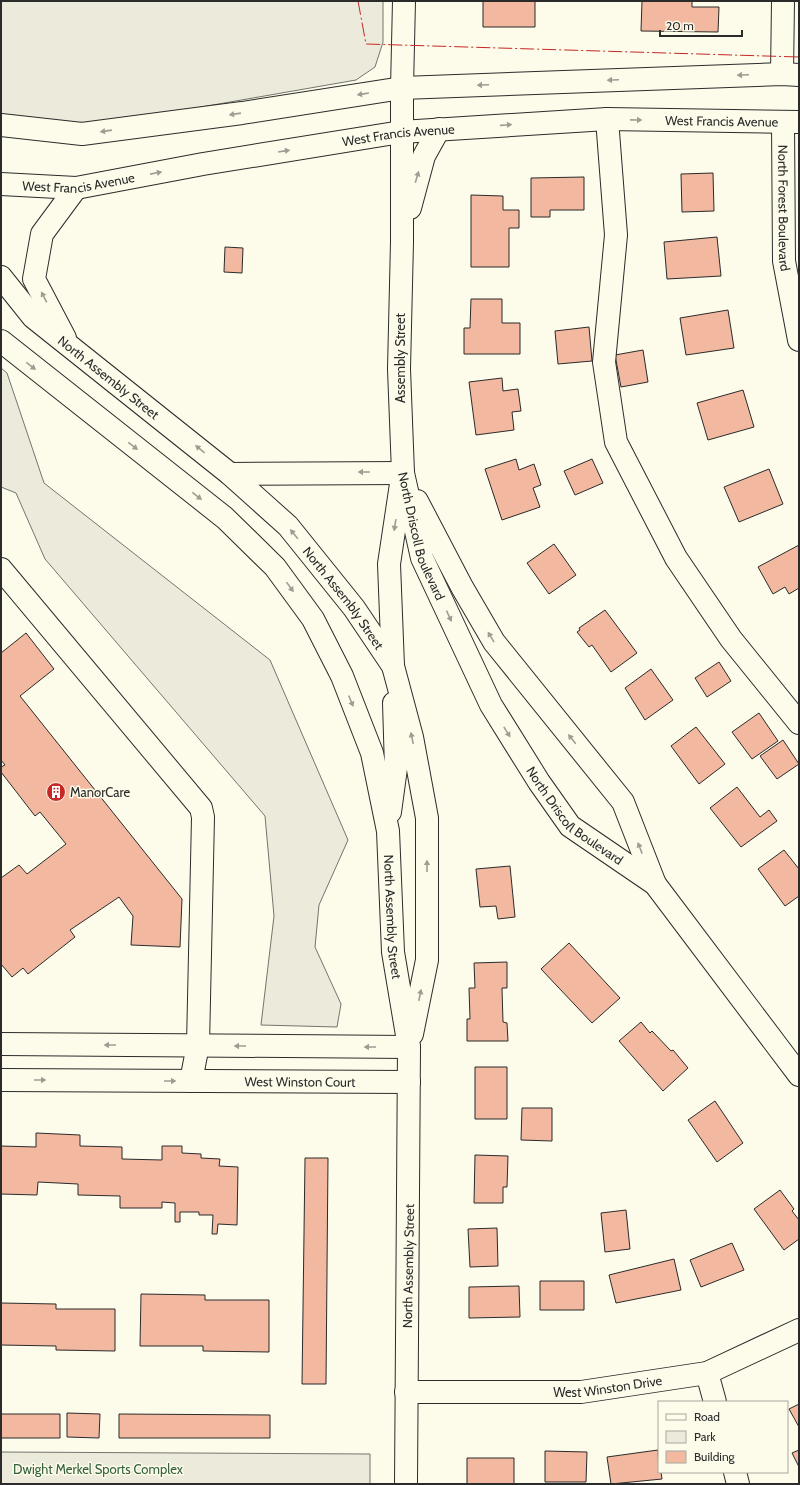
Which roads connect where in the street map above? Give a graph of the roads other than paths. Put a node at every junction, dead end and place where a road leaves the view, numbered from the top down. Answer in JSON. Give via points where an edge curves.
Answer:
{"nodes":[{"id":1,"x":404,"y":1,"type":"edge"},
{"id":2,"x":783,"y":1,"type":"edge"},
{"id":3,"x":790,"y":74,"type":"edge"},
{"id":4,"x":402,"y":88,"type":"junction"},
{"id":5,"x":607,"y":119,"type":"junction"},
{"id":6,"x":791,"y":122,"type":"edge"},
{"id":7,"x":1,"y":125,"type":"edge"},
{"id":8,"x":439,"y":130,"type":"junction"},
{"id":9,"x":401,"y":132,"type":"junction"},
{"id":10,"x":1,"y":184,"type":"edge"},
{"id":11,"x":76,"y":188,"type":"junction"},
{"id":12,"x":402,"y":242,"type":"junction"},
{"id":13,"x":1,"y":277,"type":"edge"},
{"id":14,"x":799,"y":340,"type":"edge"},
{"id":15,"x":1,"y":341,"type":"edge"},
{"id":16,"x":68,"y":344,"type":"junction"},
{"id":17,"x":403,"y":473,"type":"junction"},
{"id":18,"x":230,"y":474,"type":"junction"},
{"id":19,"x":1,"y":568,"type":"edge"},
{"id":20,"x":393,"y":666,"type":"junction"},
{"id":21,"x":799,"y":723,"type":"edge"},
{"id":22,"x":388,"y":831,"type":"junction"},
{"id":23,"x":655,"y":884,"type":"junction"},
{"id":24,"x":1,"y":1044,"type":"edge"},
{"id":25,"x":198,"y":1045,"type":"junction"},
{"id":26,"x":409,"y":1047,"type":"junction"},
{"id":27,"x":799,"y":1075,"type":"edge"},
{"id":28,"x":1,"y":1080,"type":"edge"},
{"id":29,"x":191,"y":1081,"type":"junction"},
{"id":30,"x":409,"y":1082,"type":"junction"},
{"id":31,"x":799,"y":1330,"type":"edge"},
{"id":32,"x":707,"y":1373,"type":"junction"},
{"id":33,"x":406,"y":1392,"type":"junction"},
{"id":34,"x":715,"y":1401,"type":"edge"},
{"id":35,"x":735,"y":1473,"type":"edge"},
{"id":36,"x":406,"y":1484,"type":"edge"},
{"id":37,"x":738,"y":1484,"type":"edge"}],
"edges":[{"from":1,"to":4,"type":"main road"},
{"from":2,"to":3,"type":"main road"},
{"from":3,"to":4,"type":"main road","one_way":true},
{"from":4,"to":7,"type":"main road","one_way":true,"via":[[82,134]]},
{"from":4,"to":9,"type":"main road"},
{"from":5,"to":6,"type":"main road","name":"West Francis Avenue","one_way":true},
{"from":8,"to":5,"type":"main road","name":"West Francis Avenue","one_way":true},
{"from":5,"to":21,"type":"main road","via":[[616,235],[604,362],[616,442],[676,558],[731,639]]},
{"from":6,"to":14,"type":"main road","name":"North Forest Boulevard","via":[[784,261]]},
{"from":8,"to":9,"type":"main road","name":"West Francis Avenue"},
{"from":12,"to":8,"type":"main road","name":"Assembly Street","one_way":true,"via":[[424,156]]},
{"from":11,"to":9,"type":"main road","name":"West Francis Avenue","one_way":true,"via":[[203,164]]},
{"from":9,"to":12,"type":"main road","name":"Assembly Street"},
{"from":10,"to":11,"type":"main road","name":"West Francis Avenue"},
{"from":16,"to":11,"type":"main road","one_way":true,"via":[[34,279],[42,234]]},
{"from":12,"to":17,"type":"main road","name":"Assembly Street","via":[[399,369]]},
{"from":13,"to":16,"type":"main road","name":"North Assembly Street","via":[[33,317]]},
{"from":15,"to":22,"type":"main road","name":"North Assembly Street","one_way":true,"via":[[225,518],[275,567],[312,619],[342,676],[372,752]]},
{"from":18,"to":16,"type":"main road","name":"North Assembly Street","one_way":true},
{"from":17,"to":18,"type":"main road","one_way":true},
{"from":17,"to":20,"type":"main road","one_way":true,"via":[[389,564]]},
{"from":23,"to":17,"type":"main road","name":"North Driscoll Boulevard","one_way":true,"via":[[623,802],[494,642],[462,587]]},
{"from":17,"to":23,"type":"main road","name":"North Driscoll Boulevard","one_way":true,"via":[[422,558],[491,705],[570,826]]},
{"from":20,"to":18,"type":"main road","name":"North Assembly Street","one_way":true,"via":[[354,608],[288,526]]},
{"from":19,"to":25,"type":"main road","via":[[201,808],[203,817]]},
{"from":20,"to":22,"type":"main road","via":[[396,768]]},
{"from":26,"to":20,"type":"main road","name":"North Assembly Street","one_way":true,"via":[[428,960],[428,818],[412,737]]},
{"from":22,"to":26,"type":"main road","name":"North Assembly Street","via":[[393,952]]},
{"from":23,"to":27,"type":"main road","name":"North Driscoll Boulevard"},
{"from":25,"to":24,"type":"main road","one_way":true},
{"from":26,"to":25,"type":"main road","one_way":true},
{"from":25,"to":29,"type":"main road"},
{"from":26,"to":30,"type":"main road","name":"North Assembly Street"},
{"from":28,"to":29,"type":"main road","name":"West Winston Court","one_way":true},
{"from":29,"to":30,"type":"main road","name":"West Winston Court"},
{"from":30,"to":33,"type":"main road","name":"North Assembly Street"},
{"from":31,"to":32,"type":"main road","name":"West Winston Drive"},
{"from":32,"to":33,"type":"main road","name":"West Winston Drive","via":[[581,1392]]},
{"from":32,"to":34,"type":"main road"},
{"from":33,"to":36,"type":"main road","name":"North Assembly Street"},
{"from":35,"to":37,"type":"main road"}]}
